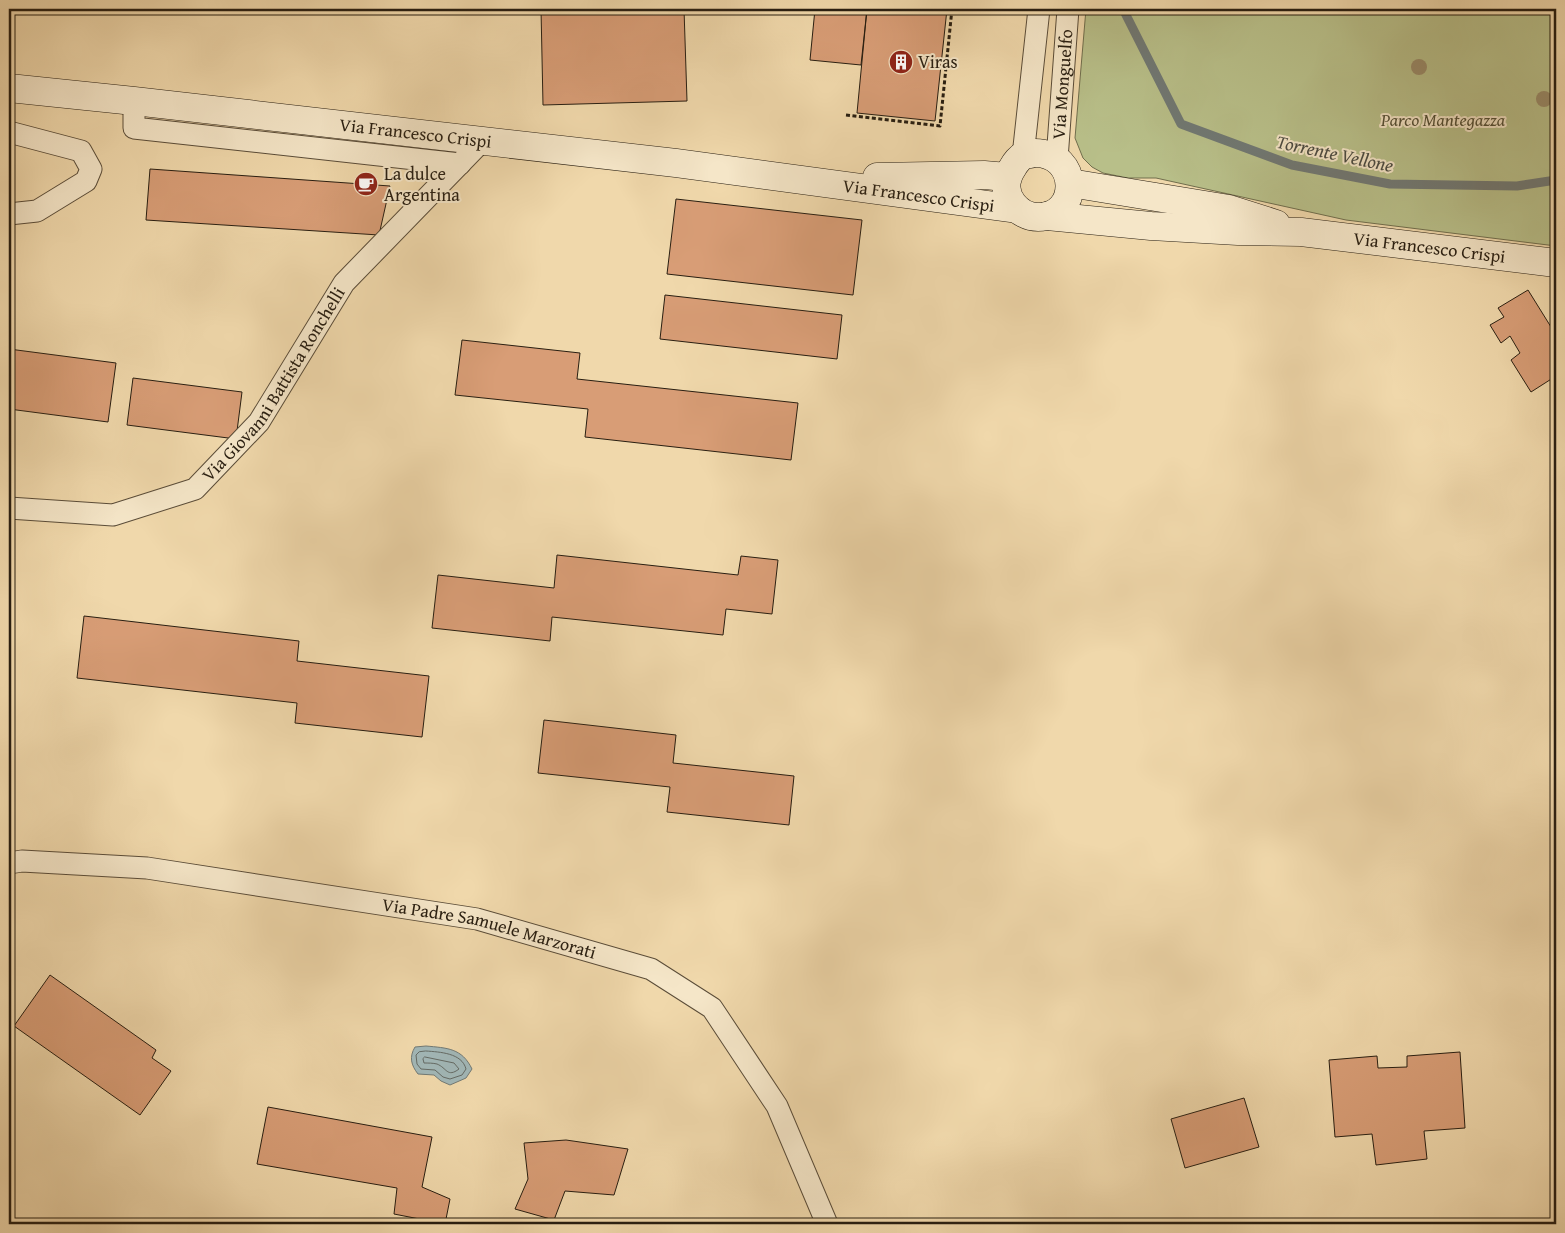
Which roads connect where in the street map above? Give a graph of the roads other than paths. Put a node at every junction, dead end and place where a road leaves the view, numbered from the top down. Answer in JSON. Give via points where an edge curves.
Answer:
{"nodes":[{"id":1,"x":1039,"y":9,"type":"edge"},
{"id":2,"x":1068,"y":9,"type":"edge"},
{"id":3,"x":9,"y":88,"type":"edge"},
{"id":4,"x":134,"y":101,"type":"junction"},
{"id":5,"x":9,"y":132,"type":"edge"},
{"id":6,"x":483,"y":140,"type":"junction"},
{"id":7,"x":1023,"y":156,"type":"junction"},
{"id":8,"x":1057,"y":159,"type":"junction"},
{"id":9,"x":460,"y":164,"type":"junction"},
{"id":10,"x":1008,"y":177,"type":"junction"},
{"id":11,"x":821,"y":181,"type":"junction"},
{"id":12,"x":1070,"y":184,"type":"junction"},
{"id":13,"x":1017,"y":209,"type":"junction"},
{"id":14,"x":9,"y":214,"type":"edge"},
{"id":15,"x":1047,"y":216,"type":"junction"},
{"id":16,"x":1301,"y":232,"type":"junction"},
{"id":17,"x":1556,"y":263,"type":"edge"},
{"id":18,"x":9,"y":508,"type":"edge"},
{"id":19,"x":9,"y":863,"type":"edge"},
{"id":20,"x":827,"y":1224,"type":"edge"}],
"edges":[{"from":1,"to":7,"type":"street","name":"Via Monguelfo"},
{"from":2,"to":8,"type":"street","name":"Via Monguelfo"},
{"from":3,"to":4,"type":"street","name":"Via Francesco Crispi"},
{"from":4,"to":6,"type":"street","name":"Via Francesco Crispi"},
{"from":4,"to":9,"type":"street","via":[[134,128]]},
{"from":5,"to":14,"type":"street","via":[[81,151],[92,168],[86,181],[37,211]]},
{"from":6,"to":9,"type":"street","name":"Via Giovanni Battista Ronchelli"},
{"from":6,"to":11,"type":"street","name":"Via Francesco Crispi"},
{"from":7,"to":8,"type":"street","via":[[1043,153]]},
{"from":7,"to":10,"type":"street"},
{"from":8,"to":12,"type":"street","via":[[1066,170]]},
{"from":9,"to":18,"type":"street","name":"Via Giovanni Battista Ronchelli","via":[[344,283],[259,422],[196,489],[113,515]]},
{"from":10,"to":11,"type":"street","name":"Via Francesco Crispi","via":[[890,176]]},
{"from":10,"to":13,"type":"street","via":[[1006,189]]},
{"from":11,"to":13,"type":"street","name":"Via Francesco Crispi"},
{"from":12,"to":15,"type":"street","via":[[1062,207]]},
{"from":12,"to":16,"type":"street","name":"Via Francesco Crispi","via":[[1229,208]]},
{"from":13,"to":15,"type":"street","via":[[1036,217]]},
{"from":15,"to":16,"type":"street","name":"Via Francesco Crispi","via":[[1180,228]]},
{"from":16,"to":17,"type":"street","name":"Via Francesco Crispi"},
{"from":19,"to":20,"type":"street","name":"Via Padre Samuele Marzorati","via":[[147,868],[477,919],[651,970],[712,1008],[778,1106]]}]}
